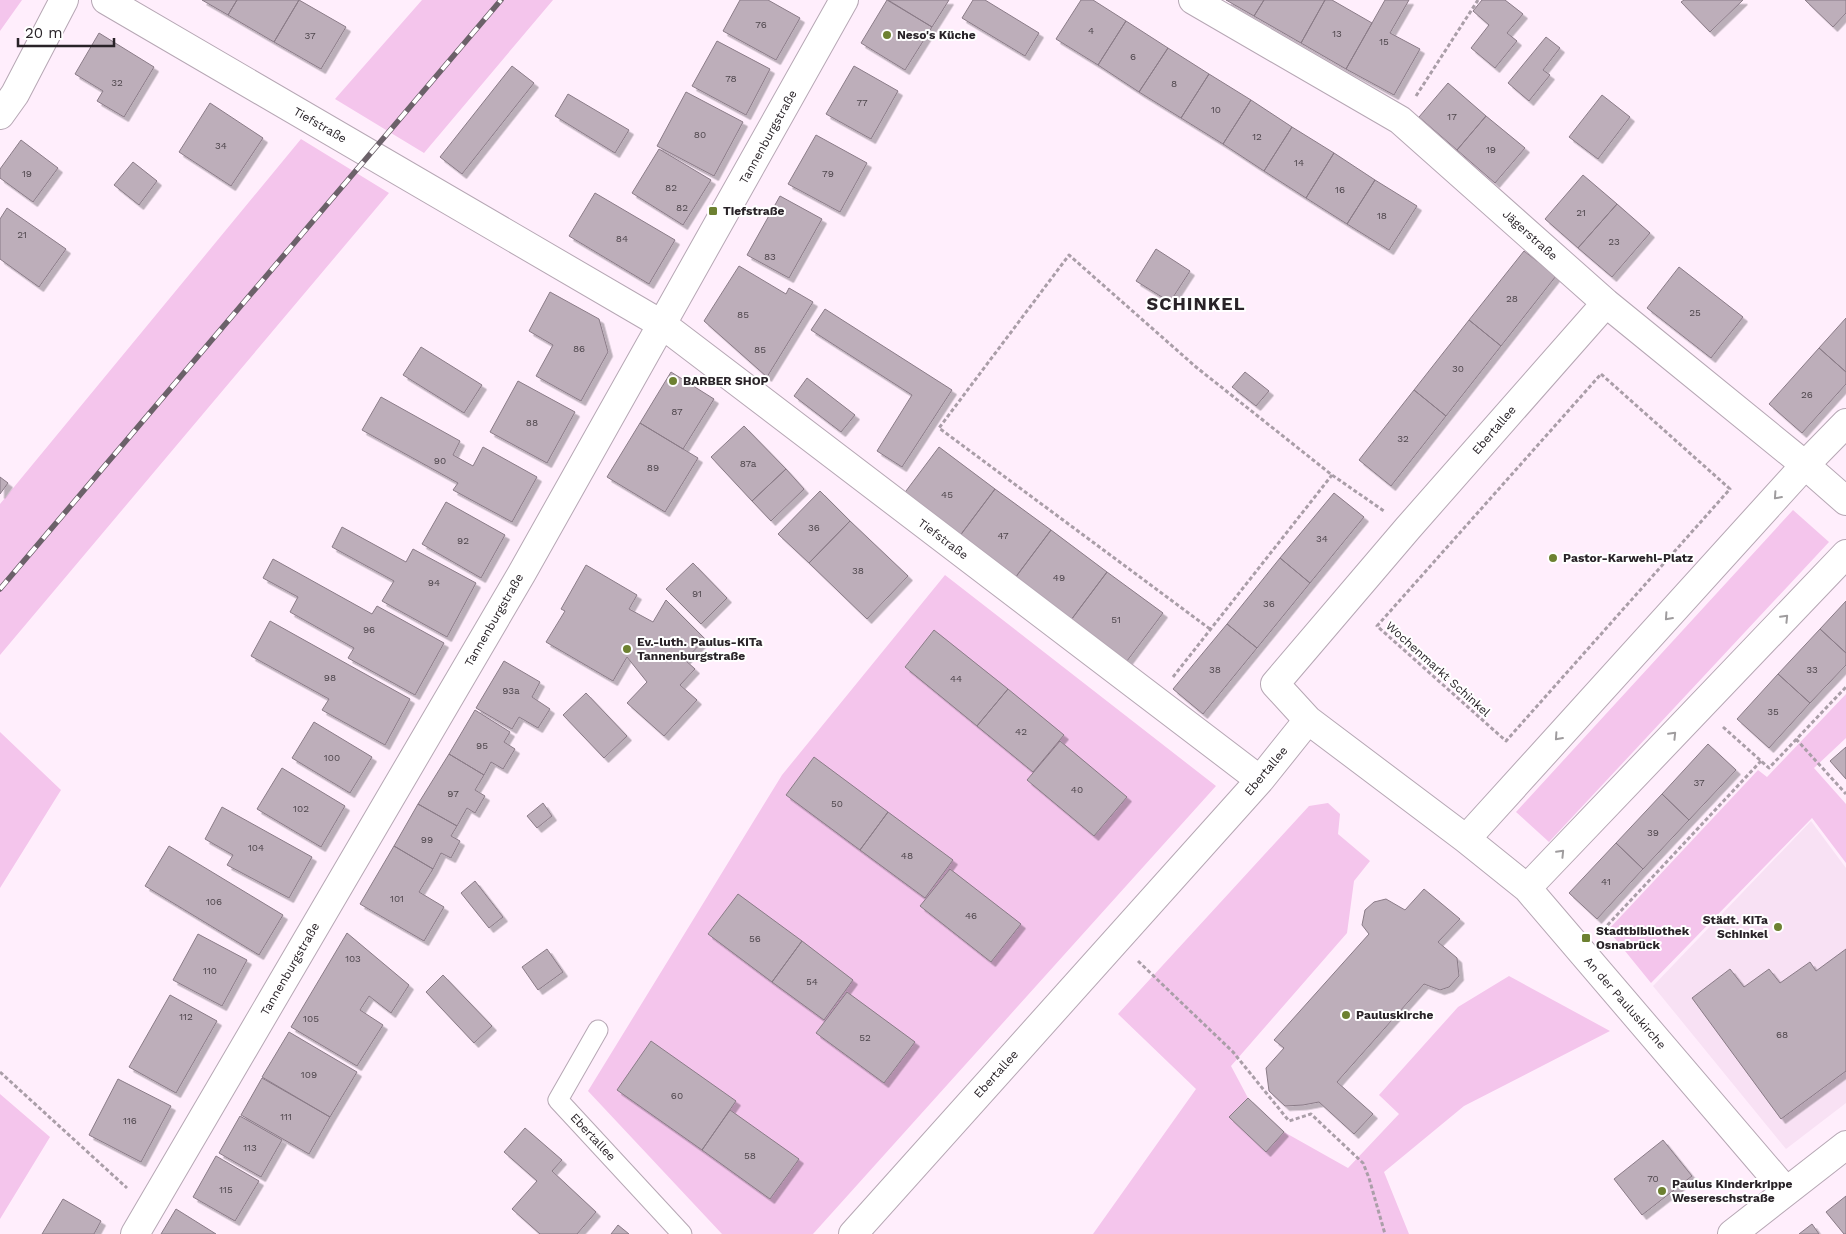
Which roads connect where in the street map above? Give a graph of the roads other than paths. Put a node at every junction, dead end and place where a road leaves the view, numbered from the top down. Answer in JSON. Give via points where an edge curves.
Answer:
{"nodes":[{"id":1,"x":64,"y":0,"type":"edge"},
{"id":2,"x":106,"y":0,"type":"edge"},
{"id":3,"x":844,"y":0,"type":"edge"},
{"id":4,"x":1193,"y":0,"type":"edge"},
{"id":5,"x":0,"y":115,"type":"edge"},
{"id":6,"x":1606,"y":303,"type":"junction"},
{"id":7,"x":663,"y":325,"type":"junction"},
{"id":8,"x":1846,"y":422,"type":"edge"},
{"id":9,"x":1805,"y":465,"type":"junction"},
{"id":10,"x":1846,"y":501,"type":"edge"},
{"id":11,"x":1846,"y":554,"type":"edge"},
{"id":12,"x":1308,"y":720,"type":"junction"},
{"id":13,"x":1260,"y":780,"type":"junction"},
{"id":14,"x":1466,"y":839,"type":"junction"},
{"id":15,"x":1527,"y":888,"type":"junction"},
{"id":16,"x":598,"y":1030,"type":"dead end"},
{"id":17,"x":1846,"y":1145,"type":"edge"},
{"id":18,"x":1786,"y":1191,"type":"junction"},
{"id":19,"x":135,"y":1234,"type":"edge"},
{"id":20,"x":682,"y":1234,"type":"edge"},
{"id":21,"x":853,"y":1234,"type":"edge"},
{"id":22,"x":1732,"y":1234,"type":"edge"}],
"edges":[{"from":1,"to":5,"type":"street"},
{"from":2,"to":7,"type":"street","name":"Tiefstraße"},
{"from":3,"to":7,"type":"street","name":"Tannenburgstraße"},
{"from":4,"to":6,"type":"street","name":"Jägerstraße","via":[[1400,120]]},
{"from":6,"to":9,"type":"street","name":"Jägerstraße"},
{"from":6,"to":12,"type":"street","name":"Ebertallee","via":[[1275,684]]},
{"from":7,"to":13,"type":"street","name":"Tiefstraße"},
{"from":7,"to":19,"type":"street","name":"Tannenburgstraße","via":[[517,582]]},
{"from":8,"to":9,"type":"street"},
{"from":9,"to":10,"type":"street","name":"Jägerstraße"},
{"from":9,"to":14,"type":"street","one_way":true},
{"from":15,"to":11,"type":"street","one_way":true},
{"from":12,"to":13,"type":"street","name":"Ebertallee"},
{"from":12,"to":14,"type":"street","name":"An der Pauluskirche"},
{"from":13,"to":21,"type":"street","name":"Ebertallee"},
{"from":14,"to":15,"type":"street","name":"An der Pauluskirche"},
{"from":15,"to":18,"type":"street","name":"An der Pauluskirche"},
{"from":16,"to":20,"type":"lane","name":"Ebertallee","via":[[558,1100]]},
{"from":17,"to":18,"type":"street"},
{"from":18,"to":22,"type":"street"}]}
